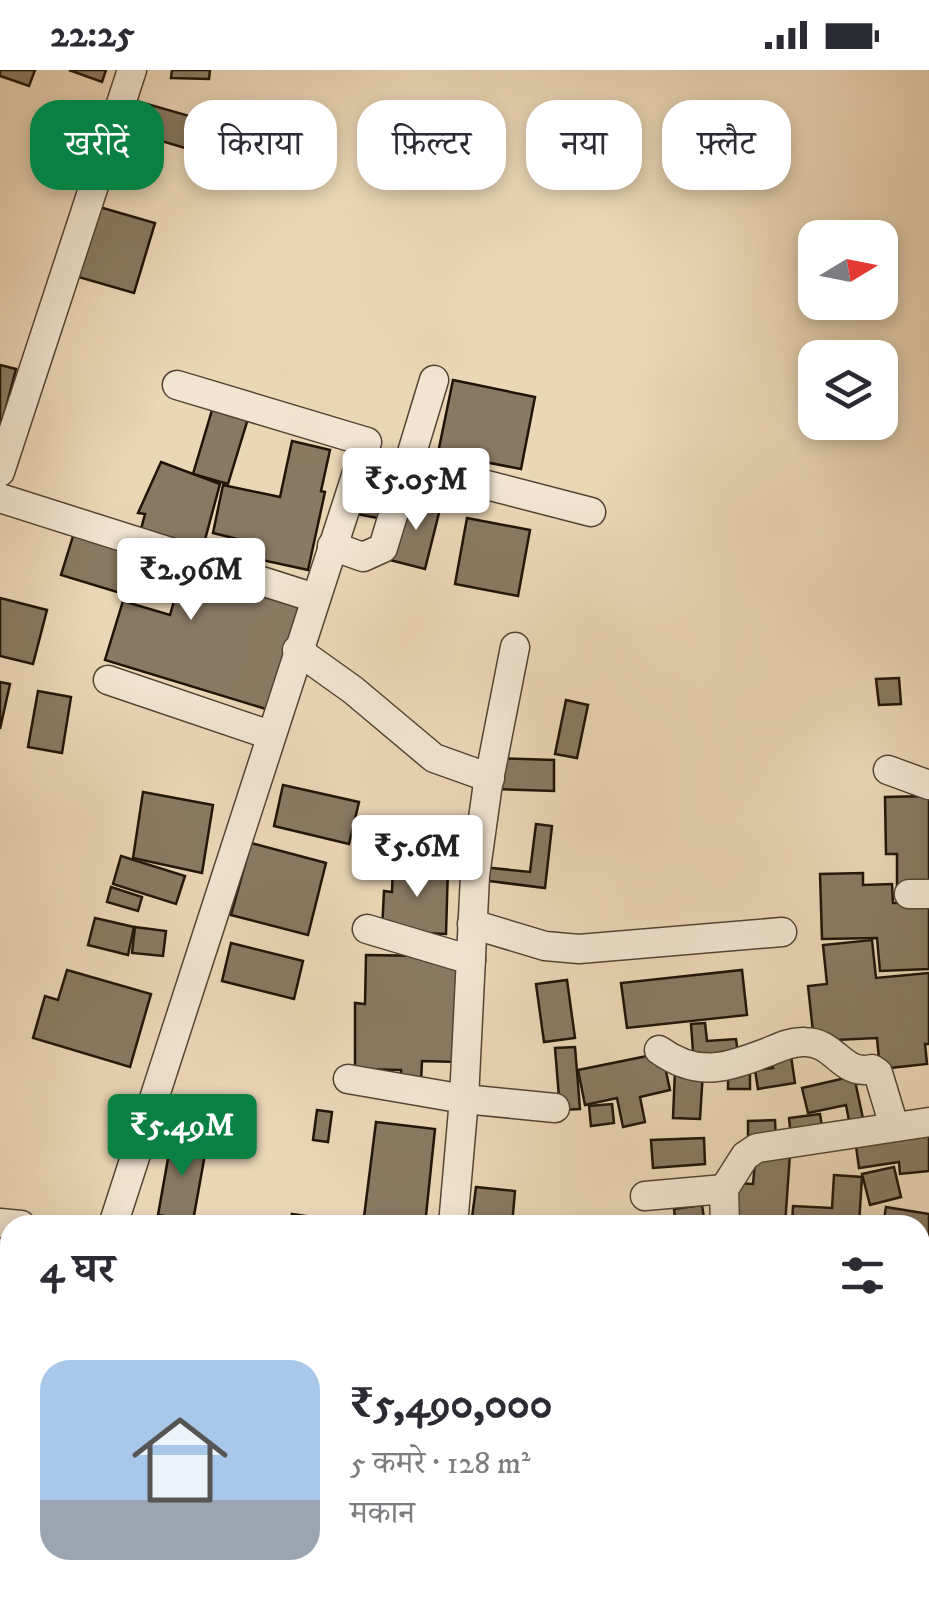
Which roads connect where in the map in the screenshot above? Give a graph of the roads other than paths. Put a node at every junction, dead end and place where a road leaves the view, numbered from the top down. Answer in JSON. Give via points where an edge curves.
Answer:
{"nodes":[{"id":1,"x":132,"y":70,"type":"edge"},
{"id":2,"x":434,"y":380,"type":"dead end"},
{"id":3,"x":177,"y":385,"type":"dead end"},
{"id":4,"x":409,"y":465,"type":"junction"},
{"id":5,"x":0,"y":472,"type":"edge"},
{"id":6,"x":0,"y":498,"type":"edge"},
{"id":7,"x":591,"y":512,"type":"dead end"},
{"id":8,"x":332,"y":546,"type":"junction"},
{"id":9,"x":315,"y":598,"type":"junction"},
{"id":10,"x":515,"y":647,"type":"dead end"},
{"id":11,"x":298,"y":650,"type":"junction"},
{"id":12,"x":108,"y":680,"type":"dead end"},
{"id":13,"x":270,"y":735,"type":"junction"},
{"id":14,"x":888,"y":770,"type":"dead end"},
{"id":15,"x":490,"y":778,"type":"junction"},
{"id":16,"x":929,"y":785,"type":"edge"},
{"id":17,"x":472,"y":924,"type":"junction"},
{"id":18,"x":367,"y":929,"type":"dead end"},
{"id":19,"x":782,"y":932,"type":"dead end"},
{"id":20,"x":470,"y":960,"type":"junction"},
{"id":21,"x":659,"y":1050,"type":"dead end"},
{"id":22,"x":348,"y":1079,"type":"dead end"},
{"id":23,"x":464,"y":1099,"type":"junction"},
{"id":24,"x":555,"y":1108,"type":"dead end"},
{"id":25,"x":929,"y":1122,"type":"edge"},
{"id":26,"x":894,"y":1126,"type":"junction"},
{"id":27,"x":724,"y":1189,"type":"junction"},
{"id":28,"x":645,"y":1196,"type":"dead end"},
{"id":29,"x":116,"y":1215,"type":"edge"},
{"id":30,"x":454,"y":1215,"type":"edge"},
{"id":31,"x":724,"y":1215,"type":"edge"}],
"edges":[{"from":1,"to":5,"type":"street"},
{"from":2,"to":4,"type":"street"},
{"from":3,"to":8,"type":"street","via":[[368,442]]},
{"from":4,"to":7,"type":"street"},
{"from":4,"to":8,"type":"street","via":[[383,548],[364,556]]},
{"from":6,"to":9,"type":"street"},
{"from":8,"to":9,"type":"street"},
{"from":9,"to":11,"type":"street"},
{"from":10,"to":15,"type":"street"},
{"from":11,"to":13,"type":"street"},
{"from":11,"to":15,"type":"street","via":[[434,758]]},
{"from":12,"to":13,"type":"street"},
{"from":13,"to":29,"type":"street"},
{"from":14,"to":16,"type":"street"},
{"from":15,"to":17,"type":"street"},
{"from":17,"to":19,"type":"street","via":[[578,949]]},
{"from":17,"to":20,"type":"street"},
{"from":18,"to":20,"type":"street"},
{"from":20,"to":23,"type":"street"},
{"from":21,"to":26,"type":"street","via":[[681,1066],[699,1068],[791,1043],[821,1044],[849,1068],[878,1073]]},
{"from":22,"to":23,"type":"street"},
{"from":23,"to":24,"type":"street"},
{"from":23,"to":30,"type":"street"},
{"from":25,"to":26,"type":"street"},
{"from":26,"to":27,"type":"street","via":[[757,1148]]},
{"from":27,"to":28,"type":"street"},
{"from":27,"to":31,"type":"street"}]}
